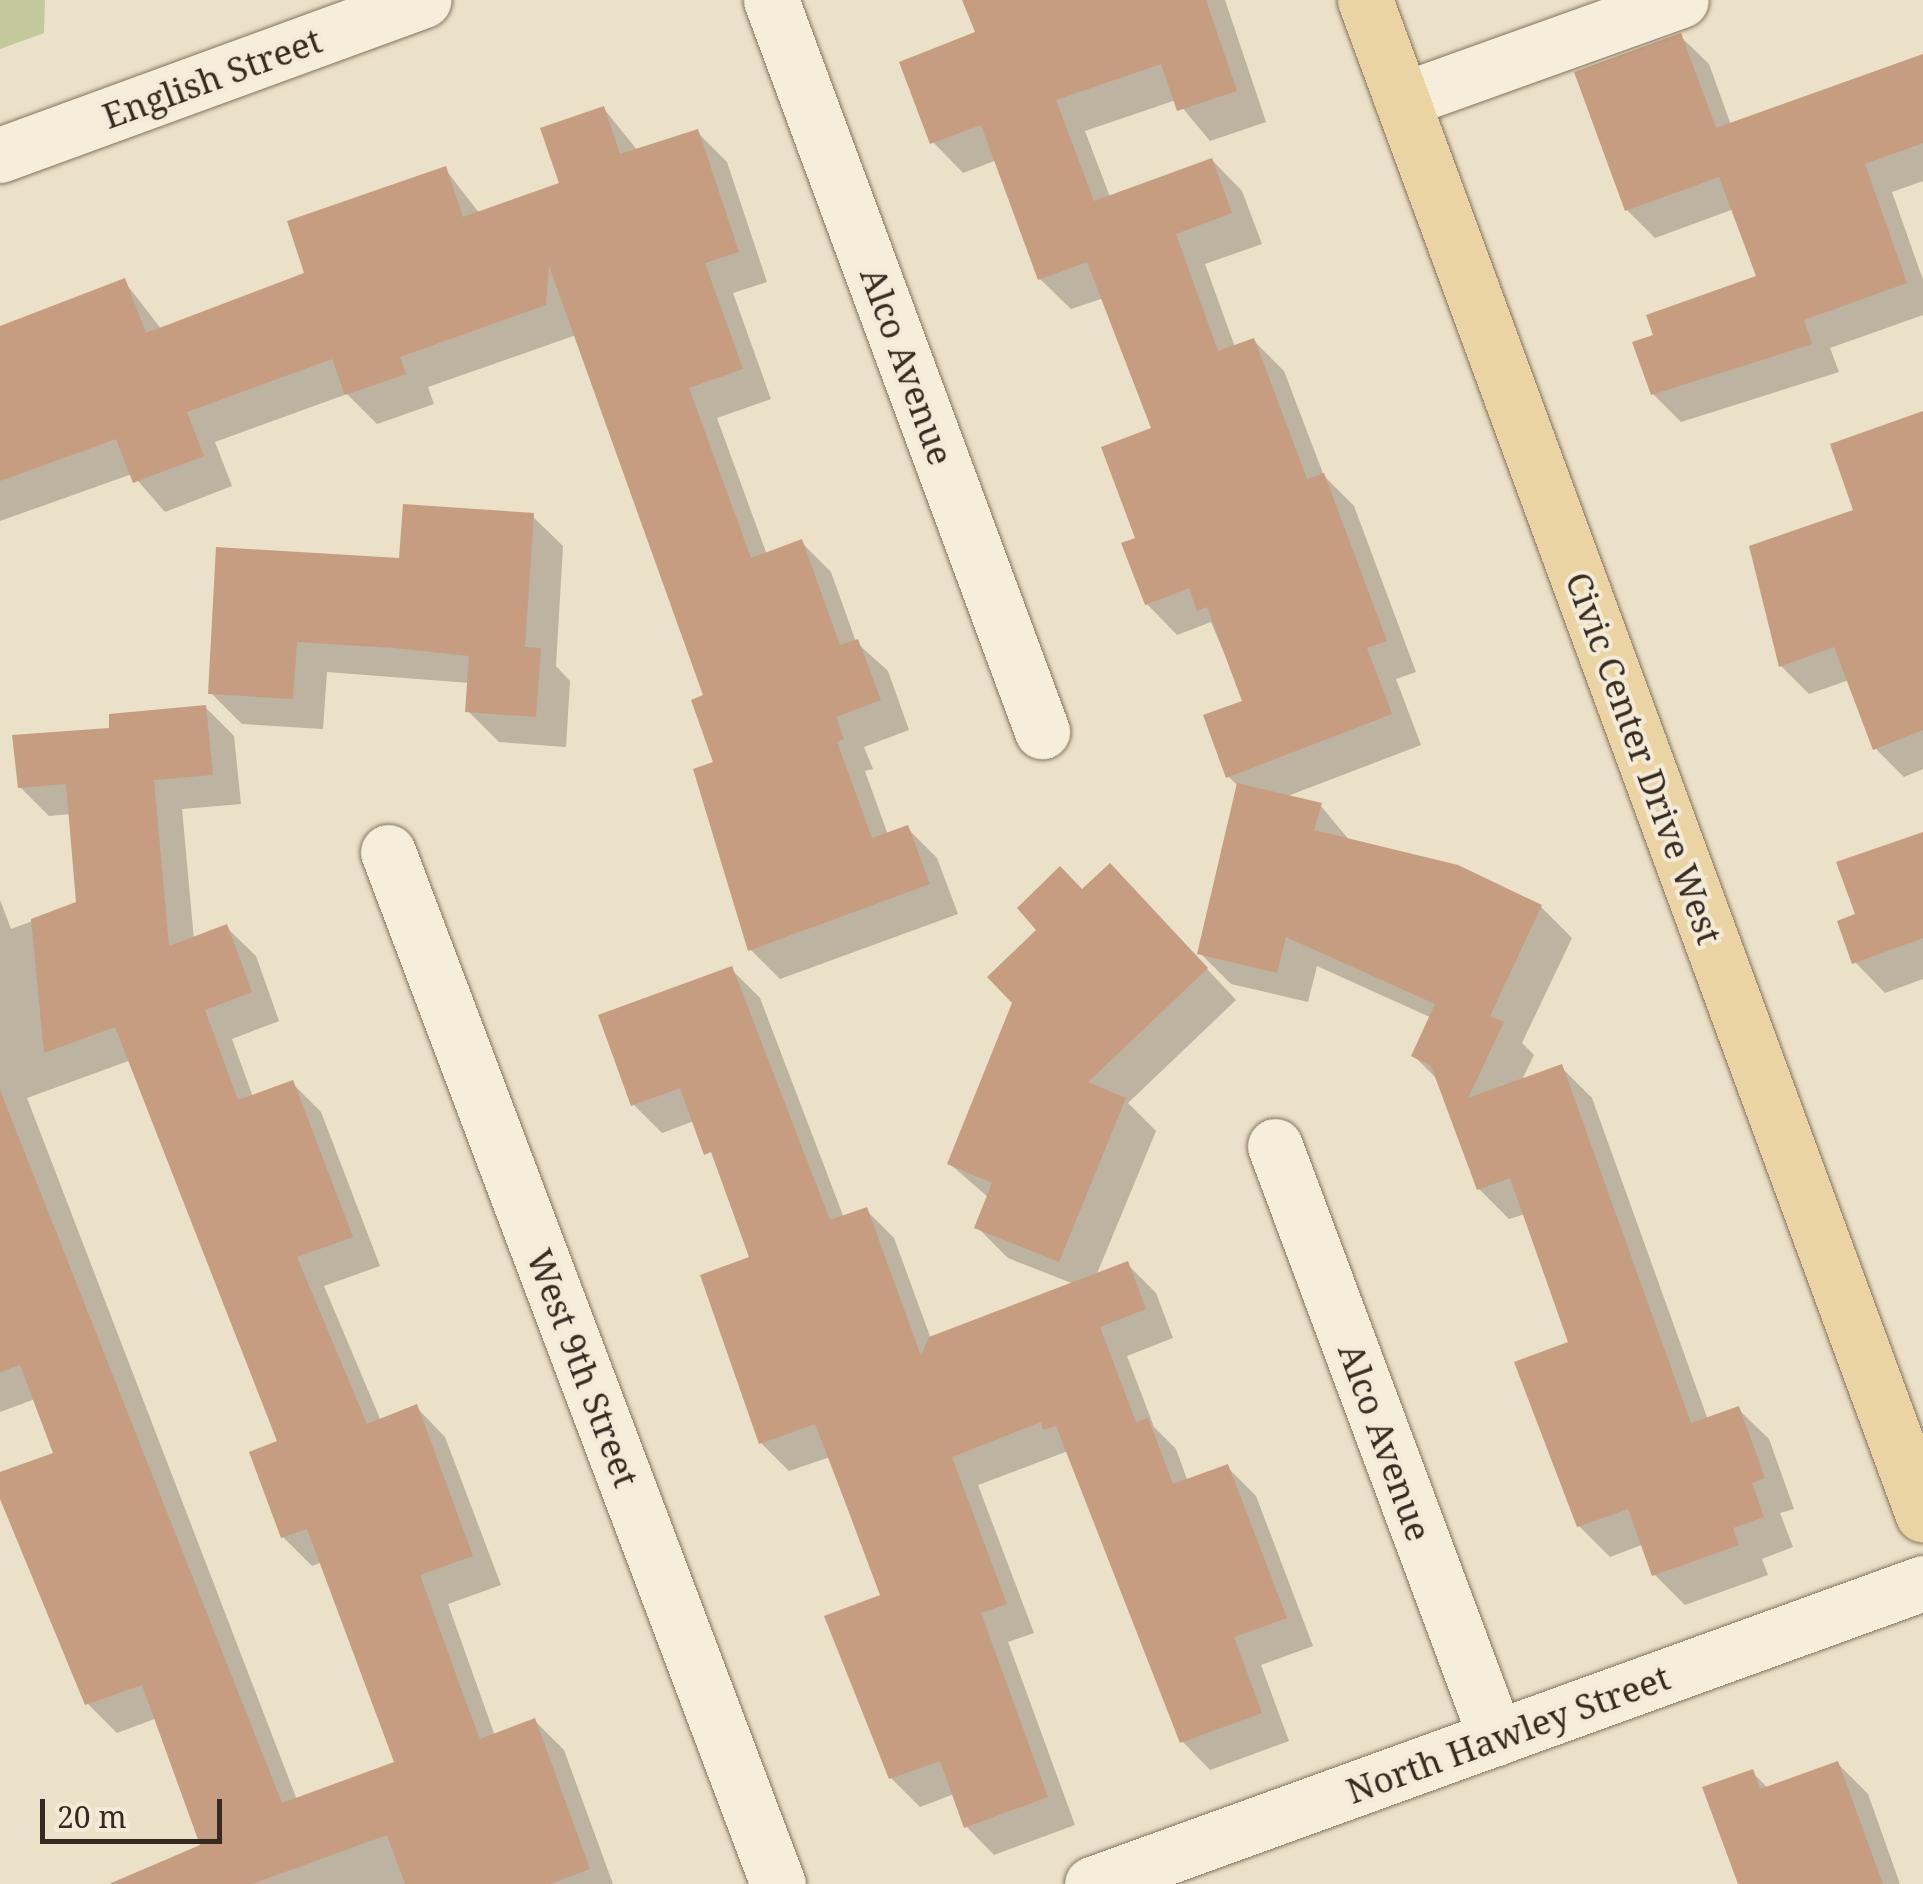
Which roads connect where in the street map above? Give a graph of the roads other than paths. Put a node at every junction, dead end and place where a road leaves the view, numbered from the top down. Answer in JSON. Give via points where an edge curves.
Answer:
{"nodes":[{"id":1,"x":424,"y":0,"type":"edge"},
{"id":2,"x":772,"y":0,"type":"edge"},
{"id":3,"x":1365,"y":0,"type":"edge"},
{"id":4,"x":1681,"y":0,"type":"edge"},
{"id":5,"x":1402,"y":100,"type":"junction"},
{"id":6,"x":0,"y":156,"type":"edge"},
{"id":7,"x":1042,"y":731,"type":"dead end"},
{"id":8,"x":388,"y":852,"type":"dead end"},
{"id":9,"x":1275,"y":1146,"type":"dead end"},
{"id":10,"x":1923,"y":1515,"type":"edge"},
{"id":11,"x":1923,"y":1583,"type":"edge"},
{"id":12,"x":1496,"y":1738,"type":"junction"},
{"id":13,"x":778,"y":1884,"type":"edge"},
{"id":14,"x":1092,"y":1884,"type":"edge"}],
"edges":[{"from":1,"to":6,"type":"street","name":"English Street"},
{"from":2,"to":7,"type":"street","name":"Alco Avenue"},
{"from":3,"to":5,"type":"main road","name":"Civic Center Drive West"},
{"from":4,"to":5,"type":"street"},
{"from":5,"to":10,"type":"main road","name":"Civic Center Drive West"},
{"from":8,"to":13,"type":"street","name":"West 9th Street"},
{"from":9,"to":12,"type":"street","name":"Alco Avenue"},
{"from":11,"to":12,"type":"street","name":"North Hawley Street"},
{"from":12,"to":14,"type":"street","name":"North Hawley Street"}]}
